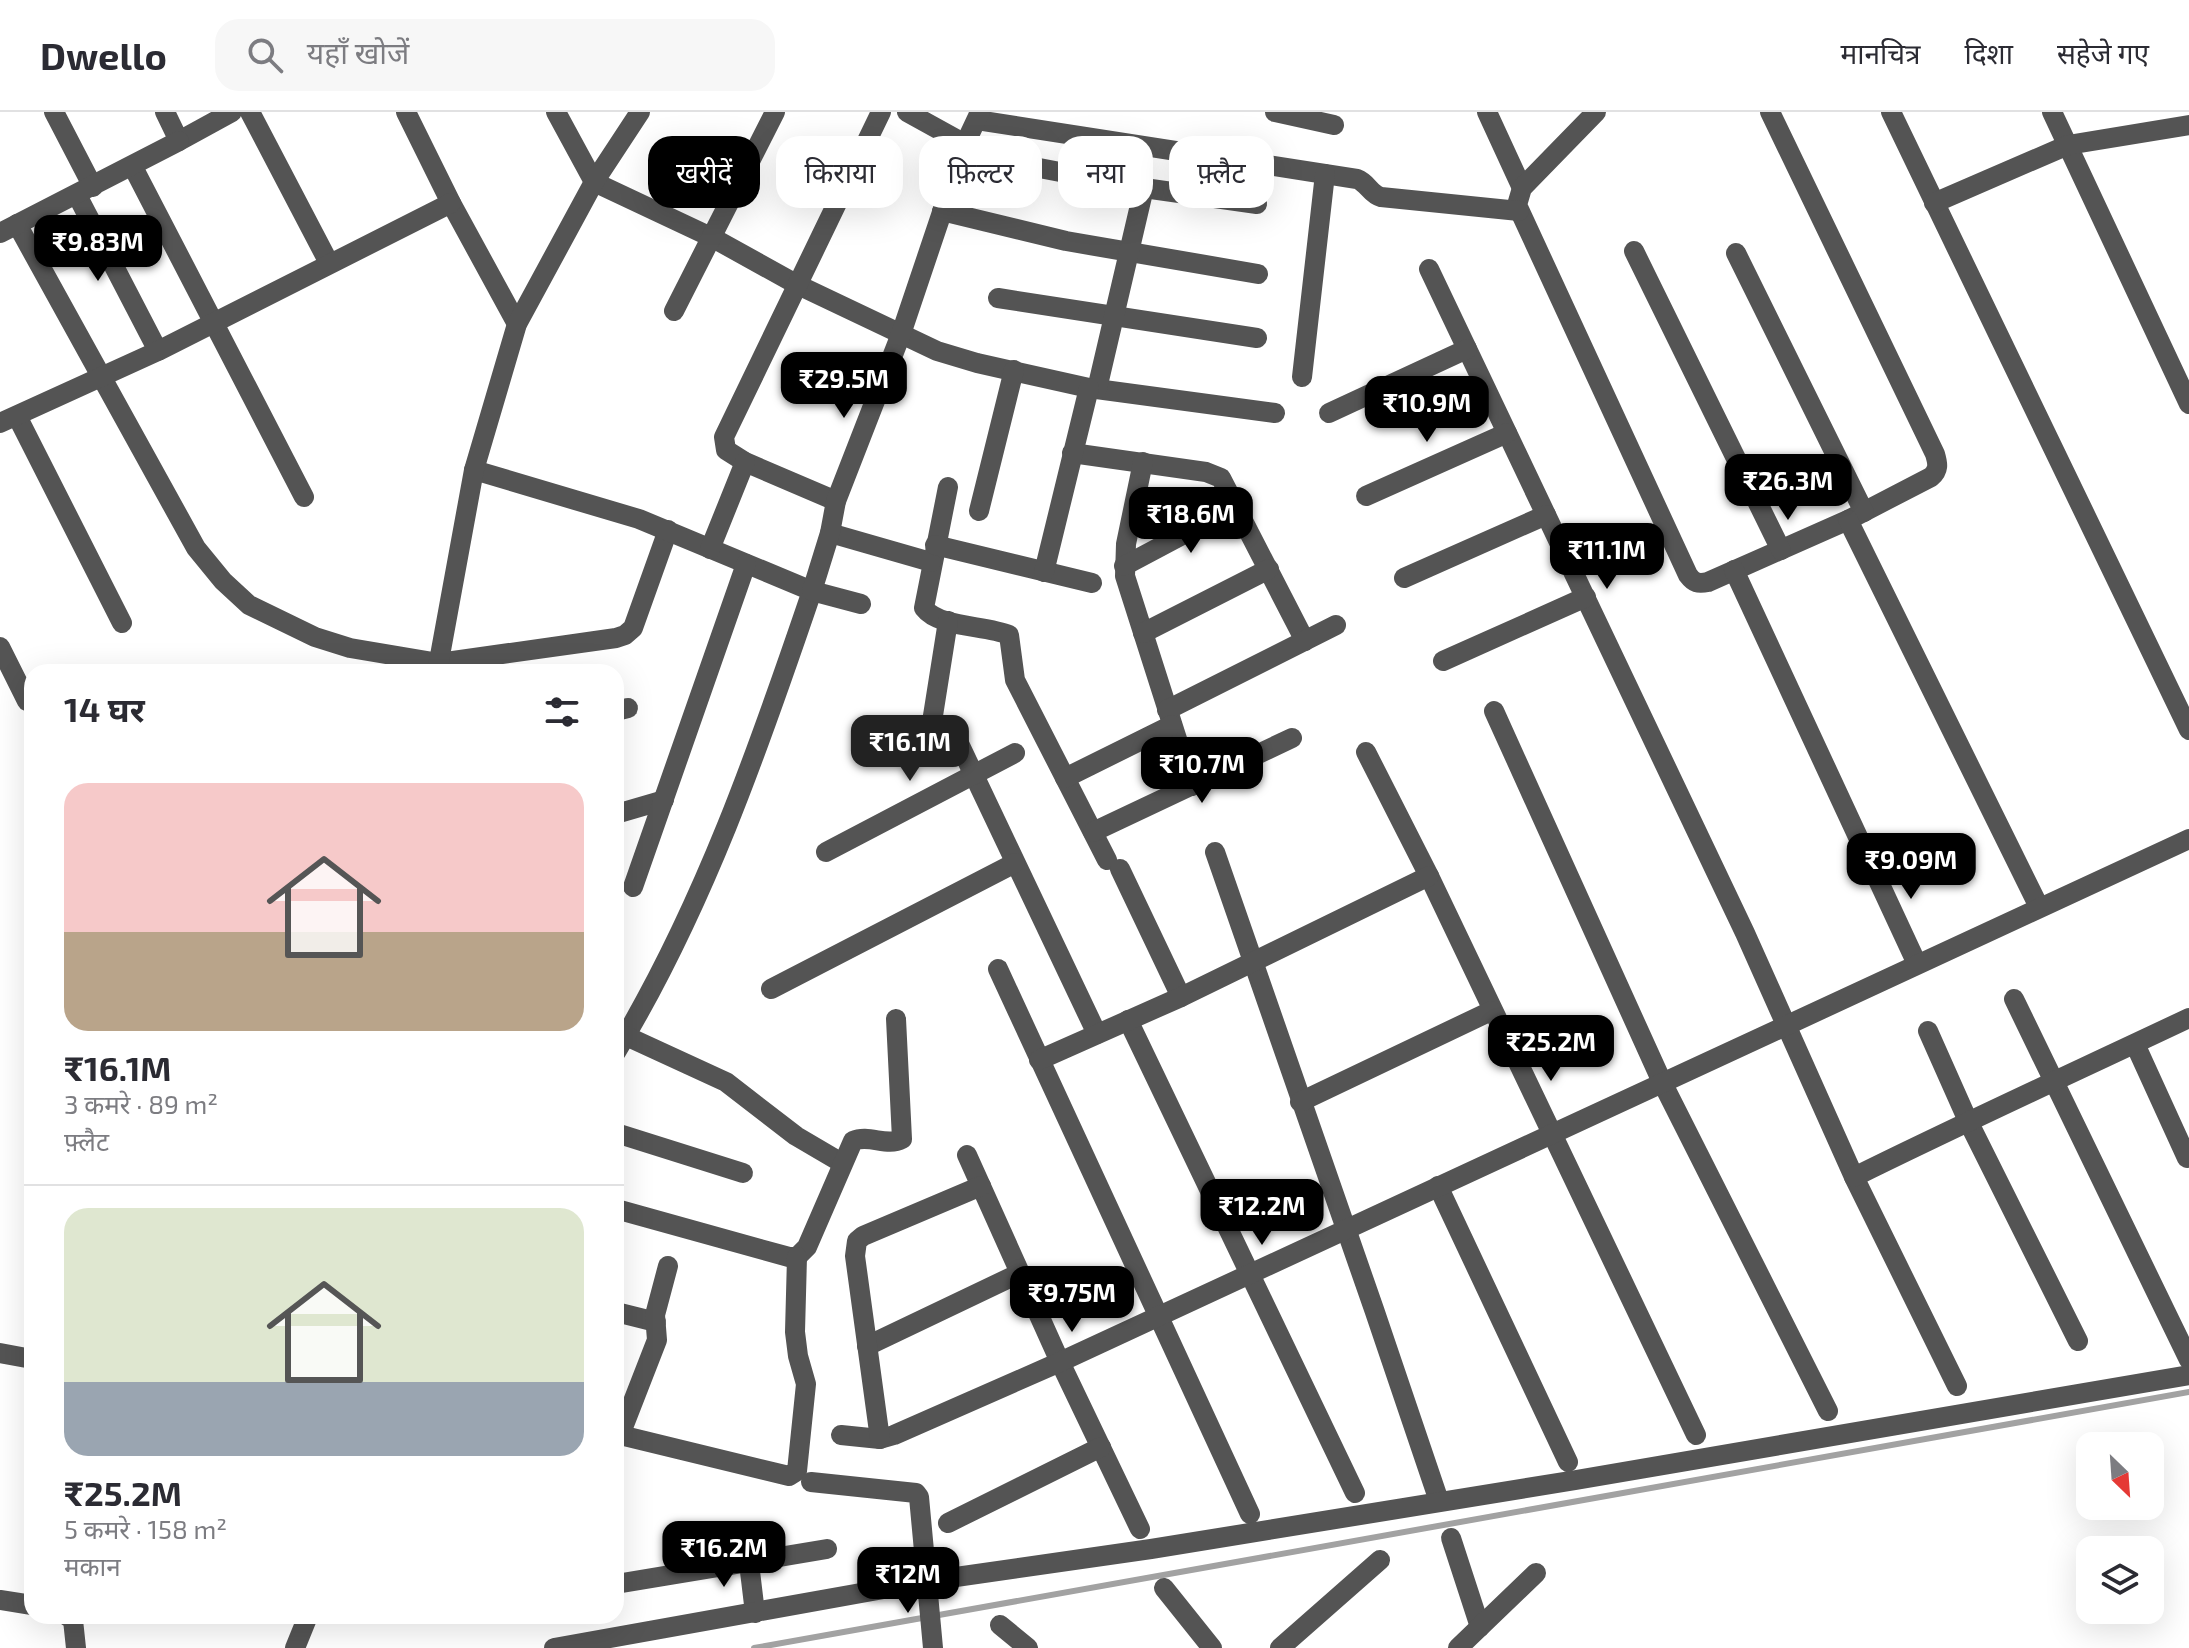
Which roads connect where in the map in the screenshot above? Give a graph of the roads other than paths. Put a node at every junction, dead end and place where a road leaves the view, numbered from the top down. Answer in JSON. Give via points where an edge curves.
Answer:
{"nodes":[{"id":1,"x":54,"y":112,"type":"edge"},
{"id":2,"x":165,"y":112,"type":"edge"},
{"id":3,"x":232,"y":112,"type":"edge"},
{"id":4,"x":250,"y":112,"type":"edge"},
{"id":5,"x":406,"y":112,"type":"edge"},
{"id":6,"x":556,"y":112,"type":"edge"},
{"id":7,"x":640,"y":112,"type":"edge"},
{"id":8,"x":775,"y":112,"type":"edge"},
{"id":9,"x":881,"y":112,"type":"edge"},
{"id":10,"x":907,"y":112,"type":"edge"},
{"id":11,"x":1275,"y":112,"type":"edge"},
{"id":12,"x":1487,"y":112,"type":"edge"},
{"id":13,"x":1596,"y":112,"type":"edge"},
{"id":14,"x":1770,"y":112,"type":"edge"},
{"id":15,"x":1891,"y":112,"type":"edge"},
{"id":16,"x":2052,"y":112,"type":"edge"},
{"id":17,"x":978,"y":116,"type":"edge"},
{"id":18,"x":1334,"y":125,"type":"dead end"},
{"id":19,"x":2189,"y":125,"type":"edge"},
{"id":20,"x":950,"y":136,"type":"edge"},
{"id":21,"x":969,"y":136,"type":"edge"},
{"id":22,"x":179,"y":141,"type":"junction"},
{"id":23,"x":2068,"y":145,"type":"junction"},
{"id":24,"x":133,"y":167,"type":"junction"},
{"id":25,"x":1325,"y":174,"type":"junction"},
{"id":26,"x":594,"y":182,"type":"junction"},
{"id":27,"x":1522,"y":188,"type":"junction"},
{"id":28,"x":85,"y":191,"type":"junction"},
{"id":29,"x":451,"y":203,"type":"junction"},
{"id":30,"x":1934,"y":203,"type":"junction"},
{"id":31,"x":943,"y":208,"type":"edge"},
{"id":32,"x":1139,"y":208,"type":"edge"},
{"id":33,"x":942,"y":211,"type":"junction"},
{"id":34,"x":1519,"y":211,"type":"junction"},
{"id":35,"x":6,"y":225,"type":"edge"},
{"id":36,"x":713,"y":238,"type":"junction"},
{"id":37,"x":1128,"y":251,"type":"junction"},
{"id":38,"x":1634,"y":251,"type":"dead end"},
{"id":39,"x":1736,"y":253,"type":"dead end"},
{"id":40,"x":329,"y":263,"type":"junction"},
{"id":41,"x":1429,"y":269,"type":"dead end"},
{"id":42,"x":1258,"y":274,"type":"dead end"},
{"id":43,"x":796,"y":284,"type":"junction"},
{"id":44,"x":998,"y":298,"type":"dead end"},
{"id":45,"x":674,"y":311,"type":"dead end"},
{"id":46,"x":1113,"y":316,"type":"junction"},
{"id":47,"x":213,"y":322,"type":"junction"},
{"id":48,"x":517,"y":324,"type":"junction"},
{"id":49,"x":901,"y":334,"type":"junction"},
{"id":50,"x":1257,"y":338,"type":"dead end"},
{"id":51,"x":1467,"y":349,"type":"junction"},
{"id":52,"x":158,"y":351,"type":"junction"},
{"id":53,"x":1014,"y":370,"type":"junction"},
{"id":54,"x":100,"y":377,"type":"junction"},
{"id":55,"x":1302,"y":377,"type":"dead end"},
{"id":56,"x":1093,"y":389,"type":"junction"},
{"id":57,"x":2189,"y":404,"type":"edge"},
{"id":58,"x":1275,"y":413,"type":"dead end"},
{"id":59,"x":1329,"y":413,"type":"dead end"},
{"id":60,"x":8,"y":420,"type":"edge"},
{"id":61,"x":1507,"y":433,"type":"junction"},
{"id":62,"x":1072,"y":453,"type":"junction"},
{"id":63,"x":745,"y":462,"type":"junction"},
{"id":64,"x":1143,"y":462,"type":"junction"},
{"id":65,"x":474,"y":470,"type":"junction"},
{"id":66,"x":948,"y":487,"type":"dead end"},
{"id":67,"x":1366,"y":496,"type":"dead end"},
{"id":68,"x":304,"y":497,"type":"dead end"},
{"id":69,"x":836,"y":501,"type":"junction"},
{"id":70,"x":1237,"y":506,"type":"junction"},
{"id":71,"x":979,"y":511,"type":"dead end"},
{"id":72,"x":1546,"y":515,"type":"junction"},
{"id":73,"x":1856,"y":516,"type":"junction"},
{"id":74,"x":668,"y":530,"type":"junction"},
{"id":75,"x":830,"y":533,"type":"junction"},
{"id":76,"x":710,"y":549,"type":"junction"},
{"id":77,"x":1781,"y":550,"type":"junction"},
{"id":78,"x":933,"y":554,"type":"junction"},
{"id":79,"x":746,"y":564,"type":"junction"},
{"id":80,"x":1124,"y":566,"type":"junction"},
{"id":81,"x":1269,"y":569,"type":"junction"},
{"id":82,"x":1734,"y":570,"type":"junction"},
{"id":83,"x":1044,"y":572,"type":"junction"},
{"id":84,"x":1404,"y":578,"type":"dead end"},
{"id":85,"x":1092,"y":583,"type":"dead end"},
{"id":86,"x":812,"y":591,"type":"junction"},
{"id":87,"x":1586,"y":597,"type":"junction"},
{"id":88,"x":861,"y":604,"type":"dead end"},
{"id":89,"x":948,"y":621,"type":"junction"},
{"id":90,"x":122,"y":623,"type":"dead end"},
{"id":91,"x":1336,"y":625,"type":"dead end"},
{"id":92,"x":1143,"y":633,"type":"junction"},
{"id":93,"x":1305,"y":641,"type":"junction"},
{"id":94,"x":0,"y":647,"type":"edge"},
{"id":95,"x":1443,"y":661,"type":"dead end"},
{"id":96,"x":420,"y":664,"type":"edge"},
{"id":97,"x":439,"y":664,"type":"edge"},
{"id":98,"x":461,"y":664,"type":"edge"},
{"id":99,"x":24,"y":695,"type":"edge"},
{"id":100,"x":1494,"y":711,"type":"dead end"},
{"id":101,"x":1169,"y":718,"type":"junction"},
{"id":102,"x":2189,"y":730,"type":"edge"},
{"id":103,"x":954,"y":733,"type":"dead end"},
{"id":104,"x":1292,"y":738,"type":"dead end"},
{"id":105,"x":928,"y":747,"type":"dead end"},
{"id":106,"x":1366,"y":752,"type":"dead end"},
{"id":107,"x":1015,"y":753,"type":"dead end"},
{"id":108,"x":974,"y":774,"type":"junction"},
{"id":109,"x":1065,"y":778,"type":"junction"},
{"id":110,"x":1192,"y":786,"type":"junction"},
{"id":111,"x":664,"y":800,"type":"junction"},
{"id":112,"x":624,"y":812,"type":"edge"},
{"id":113,"x":1093,"y":832,"type":"junction"},
{"id":114,"x":2189,"y":839,"type":"edge"},
{"id":115,"x":826,"y":852,"type":"dead end"},
{"id":116,"x":1215,"y":852,"type":"dead end"},
{"id":117,"x":1015,"y":863,"type":"junction"},
{"id":118,"x":1429,"y":876,"type":"junction"},
{"id":119,"x":633,"y":887,"type":"dead end"},
{"id":120,"x":2039,"y":907,"type":"junction"},
{"id":121,"x":1254,"y":961,"type":"junction"},
{"id":122,"x":1917,"y":964,"type":"junction"},
{"id":123,"x":998,"y":969,"type":"dead end"},
{"id":124,"x":771,"y":989,"type":"dead end"},
{"id":125,"x":1181,"y":997,"type":"junction"},
{"id":126,"x":2014,"y":999,"type":"dead end"},
{"id":127,"x":1491,"y":1011,"type":"junction"},
{"id":128,"x":2189,"y":1018,"type":"edge"},
{"id":129,"x":896,"y":1019,"type":"dead end"},
{"id":130,"x":1128,"y":1020,"type":"junction"},
{"id":131,"x":1786,"y":1026,"type":"junction"},
{"id":132,"x":1928,"y":1031,"type":"dead end"},
{"id":133,"x":1097,"y":1034,"type":"junction"},
{"id":134,"x":624,"y":1039,"type":"edge"},
{"id":135,"x":2135,"y":1044,"type":"junction"},
{"id":136,"x":624,"y":1045,"type":"edge"},
{"id":137,"x":1039,"y":1060,"type":"junction"},
{"id":138,"x":1662,"y":1082,"type":"junction"},
{"id":139,"x":2055,"y":1083,"type":"junction"},
{"id":140,"x":1300,"y":1102,"type":"junction"},
{"id":141,"x":1968,"y":1121,"type":"junction"},
{"id":142,"x":1551,"y":1134,"type":"junction"},
{"id":143,"x":624,"y":1136,"type":"edge"},
{"id":144,"x":967,"y":1155,"type":"dead end"},
{"id":145,"x":2187,"y":1158,"type":"dead end"},
{"id":146,"x":842,"y":1163,"type":"junction"},
{"id":147,"x":743,"y":1173,"type":"dead end"},
{"id":148,"x":1854,"y":1177,"type":"junction"},
{"id":149,"x":981,"y":1186,"type":"junction"},
{"id":150,"x":1438,"y":1186,"type":"junction"},
{"id":151,"x":624,"y":1211,"type":"edge"},
{"id":152,"x":1347,"y":1228,"type":"junction"},
{"id":153,"x":797,"y":1257,"type":"junction"},
{"id":154,"x":668,"y":1266,"type":"dead end"},
{"id":155,"x":1020,"y":1273,"type":"junction"},
{"id":156,"x":1251,"y":1274,"type":"junction"},
{"id":157,"x":624,"y":1314,"type":"edge"},
{"id":158,"x":1158,"y":1318,"type":"junction"},
{"id":159,"x":656,"y":1322,"type":"junction"},
{"id":160,"x":2078,"y":1341,"type":"dead end"},
{"id":161,"x":867,"y":1346,"type":"junction"},
{"id":162,"x":0,"y":1353,"type":"edge"},
{"id":163,"x":24,"y":1358,"type":"edge"},
{"id":164,"x":2189,"y":1360,"type":"edge"},
{"id":165,"x":1060,"y":1362,"type":"junction"},
{"id":166,"x":2189,"y":1375,"type":"edge"},
{"id":167,"x":1957,"y":1386,"type":"dead end"},
{"id":168,"x":1828,"y":1411,"type":"dead end"},
{"id":169,"x":624,"y":1420,"type":"edge"},
{"id":170,"x":624,"y":1435,"type":"edge"},
{"id":171,"x":841,"y":1435,"type":"dead end"},
{"id":172,"x":1696,"y":1435,"type":"dead end"},
{"id":173,"x":880,"y":1439,"type":"junction"},
{"id":174,"x":1101,"y":1447,"type":"junction"},
{"id":175,"x":1568,"y":1462,"type":"dead end"},
{"id":176,"x":811,"y":1482,"type":"dead end"},
{"id":177,"x":1355,"y":1493,"type":"dead end"},
{"id":178,"x":1439,"y":1501,"type":"junction"},
{"id":179,"x":1250,"y":1514,"type":"dead end"},
{"id":180,"x":948,"y":1523,"type":"dead end"},
{"id":181,"x":1140,"y":1529,"type":"dead end"},
{"id":182,"x":1451,"y":1538,"type":"dead end"},
{"id":183,"x":827,"y":1549,"type":"dead end"},
{"id":184,"x":1380,"y":1560,"type":"dead end"},
{"id":185,"x":749,"y":1563,"type":"junction"},
{"id":186,"x":1536,"y":1573,"type":"dead end"},
{"id":187,"x":624,"y":1583,"type":"edge"},
{"id":188,"x":928,"y":1584,"type":"junction"},
{"id":189,"x":1164,"y":1588,"type":"dead end"},
{"id":190,"x":0,"y":1600,"type":"edge"},
{"id":191,"x":24,"y":1604,"type":"edge"},
{"id":192,"x":755,"y":1613,"type":"junction"},
{"id":193,"x":73,"y":1624,"type":"edge"},
{"id":194,"x":305,"y":1624,"type":"edge"},
{"id":195,"x":1000,"y":1625,"type":"dead end"},
{"id":196,"x":1480,"y":1627,"type":"junction"},
{"id":197,"x":932,"y":1643,"type":"edge"},
{"id":198,"x":76,"y":1648,"type":"edge"},
{"id":199,"x":295,"y":1648,"type":"edge"},
{"id":200,"x":554,"y":1648,"type":"edge"},
{"id":201,"x":1028,"y":1648,"type":"edge"},
{"id":202,"x":1212,"y":1648,"type":"edge"},
{"id":203,"x":1280,"y":1648,"type":"edge"},
{"id":204,"x":1458,"y":1648,"type":"edge"}],
"edges":[{"from":1,"to":28,"type":"street"},
{"from":2,"to":22,"type":"street"},
{"from":3,"to":22,"type":"street"},
{"from":4,"to":40,"type":"street"},
{"from":5,"to":29,"type":"street"},
{"from":6,"to":26,"type":"street"},
{"from":7,"to":26,"type":"street"},
{"from":8,"to":36,"type":"street"},
{"from":9,"to":43,"type":"street"},
{"from":10,"to":20,"type":"street"},
{"from":11,"to":18,"type":"street"},
{"from":12,"to":27,"type":"street"},
{"from":13,"to":27,"type":"street"},
{"from":14,"to":73,"type":"street","via":[[1938,465],[1931,477]]},
{"from":15,"to":30,"type":"street"},
{"from":16,"to":23,"type":"street"},
{"from":17,"to":21,"type":"street"},
{"from":17,"to":25,"type":"street"},
{"from":19,"to":23,"type":"street"},
{"from":22,"to":24,"type":"street"},
{"from":23,"to":30,"type":"street"},
{"from":23,"to":57,"type":"street"},
{"from":24,"to":28,"type":"street"},
{"from":24,"to":47,"type":"street"},
{"from":25,"to":34,"type":"street","via":[[1360,180],[1381,197]]},
{"from":25,"to":55,"type":"street"},
{"from":26,"to":36,"type":"street"},
{"from":26,"to":48,"type":"street"},
{"from":27,"to":34,"type":"street","via":[[1516,199]]},
{"from":28,"to":35,"type":"street"},
{"from":28,"to":52,"type":"street"},
{"from":29,"to":40,"type":"street"},
{"from":29,"to":48,"type":"street"},
{"from":30,"to":102,"type":"street"},
{"from":31,"to":33,"type":"street"},
{"from":32,"to":37,"type":"street"},
{"from":33,"to":37,"type":"street"},
{"from":33,"to":49,"type":"street"},
{"from":34,"to":82,"type":"street","via":[[1688,575],[1699,584]]},
{"from":35,"to":54,"type":"street"},
{"from":36,"to":43,"type":"street"},
{"from":36,"to":45,"type":"street"},
{"from":37,"to":42,"type":"street"},
{"from":37,"to":46,"type":"street"},
{"from":38,"to":77,"type":"street"},
{"from":39,"to":73,"type":"street"},
{"from":40,"to":47,"type":"street"},
{"from":41,"to":51,"type":"street"},
{"from":43,"to":49,"type":"street"},
{"from":43,"to":63,"type":"street","via":[[724,437],[726,450]]},
{"from":44,"to":46,"type":"street"},
{"from":46,"to":50,"type":"street"},
{"from":46,"to":56,"type":"street"},
{"from":47,"to":52,"type":"street"},
{"from":47,"to":68,"type":"street"},
{"from":48,"to":65,"type":"street"},
{"from":49,"to":53,"type":"street","via":[[958,358]]},
{"from":49,"to":69,"type":"street"},
{"from":51,"to":59,"type":"street"},
{"from":51,"to":61,"type":"street"},
{"from":52,"to":54,"type":"street"},
{"from":53,"to":56,"type":"street"},
{"from":53,"to":71,"type":"street"},
{"from":54,"to":60,"type":"street"},
{"from":54,"to":96,"type":"street","via":[[196,548],[249,605],[333,644]]},
{"from":56,"to":58,"type":"street"},
{"from":56,"to":62,"type":"street"},
{"from":60,"to":90,"type":"street"},
{"from":61,"to":67,"type":"street"},
{"from":61,"to":72,"type":"street"},
{"from":62,"to":64,"type":"street"},
{"from":62,"to":83,"type":"street"},
{"from":63,"to":69,"type":"street"},
{"from":63,"to":76,"type":"street"},
{"from":64,"to":70,"type":"street","via":[[1215,474]]},
{"from":64,"to":80,"type":"street"},
{"from":65,"to":74,"type":"street"},
{"from":65,"to":97,"type":"street"},
{"from":66,"to":78,"type":"street"},
{"from":69,"to":75,"type":"street"},
{"from":70,"to":80,"type":"street"},
{"from":70,"to":81,"type":"street"},
{"from":72,"to":84,"type":"street"},
{"from":72,"to":87,"type":"street"},
{"from":73,"to":77,"type":"street"},
{"from":73,"to":120,"type":"street"},
{"from":74,"to":76,"type":"street"},
{"from":74,"to":98,"type":"street","via":[[633,628],[625,635]]},
{"from":75,"to":78,"type":"street"},
{"from":75,"to":86,"type":"street"},
{"from":76,"to":79,"type":"street"},
{"from":77,"to":82,"type":"street"},
{"from":78,"to":83,"type":"street"},
{"from":78,"to":89,"type":"street","via":[[924,608]]},
{"from":79,"to":86,"type":"street"},
{"from":79,"to":111,"type":"street"},
{"from":80,"to":92,"type":"street"},
{"from":81,"to":92,"type":"street"},
{"from":81,"to":93,"type":"street"},
{"from":82,"to":122,"type":"street"},
{"from":83,"to":85,"type":"street"},
{"from":86,"to":88,"type":"street"},
{"from":86,"to":134,"type":"street","via":[[720,844],[658,980]]},
{"from":87,"to":95,"type":"street"},
{"from":87,"to":131,"type":"street"},
{"from":89,"to":105,"type":"street"},
{"from":89,"to":109,"type":"street","via":[[1009,635],[1015,680]]},
{"from":91,"to":93,"type":"street"},
{"from":92,"to":101,"type":"street"},
{"from":93,"to":101,"type":"street"},
{"from":94,"to":99,"type":"street"},
{"from":100,"to":138,"type":"street"},
{"from":101,"to":109,"type":"street"},
{"from":101,"to":110,"type":"street"},
{"from":103,"to":108,"type":"street"},
{"from":104,"to":110,"type":"street"},
{"from":106,"to":118,"type":"street"},
{"from":107,"to":108,"type":"street"},
{"from":108,"to":115,"type":"street"},
{"from":108,"to":117,"type":"street"},
{"from":109,"to":113,"type":"street"},
{"from":110,"to":113,"type":"street"},
{"from":111,"to":112,"type":"street"},
{"from":111,"to":119,"type":"street"},
{"from":113,"to":125,"type":"street"},
{"from":114,"to":120,"type":"street"},
{"from":116,"to":121,"type":"street"},
{"from":117,"to":124,"type":"street"},
{"from":117,"to":133,"type":"street"},
{"from":118,"to":121,"type":"street"},
{"from":118,"to":127,"type":"street"},
{"from":120,"to":122,"type":"street"},
{"from":121,"to":125,"type":"street"},
{"from":121,"to":140,"type":"street"},
{"from":122,"to":131,"type":"street"},
{"from":123,"to":137,"type":"street"},
{"from":125,"to":130,"type":"street"},
{"from":126,"to":139,"type":"street"},
{"from":127,"to":140,"type":"street"},
{"from":127,"to":142,"type":"street"},
{"from":128,"to":135,"type":"street"},
{"from":129,"to":146,"type":"street","via":[[902,1139],[856,1139]]},
{"from":130,"to":133,"type":"street"},
{"from":130,"to":156,"type":"street"},
{"from":131,"to":138,"type":"street"},
{"from":131,"to":148,"type":"street"},
{"from":132,"to":141,"type":"street"},
{"from":133,"to":137,"type":"street"},
{"from":135,"to":139,"type":"street"},
{"from":135,"to":145,"type":"street"},
{"from":136,"to":146,"type":"street","via":[[726,1082]]},
{"from":137,"to":158,"type":"street"},
{"from":138,"to":142,"type":"street"},
{"from":138,"to":168,"type":"street"},
{"from":139,"to":141,"type":"street"},
{"from":139,"to":164,"type":"street"},
{"from":140,"to":152,"type":"street"},
{"from":141,"to":148,"type":"street"},
{"from":141,"to":160,"type":"street"},
{"from":142,"to":150,"type":"street"},
{"from":142,"to":172,"type":"street"},
{"from":143,"to":147,"type":"street"},
{"from":144,"to":149,"type":"street"},
{"from":146,"to":153,"type":"street","via":[[807,1247]]},
{"from":148,"to":167,"type":"street"},
{"from":149,"to":155,"type":"street"},
{"from":149,"to":161,"type":"street","via":[[857,1241]]},
{"from":150,"to":152,"type":"street"},
{"from":150,"to":175,"type":"street"},
{"from":151,"to":153,"type":"street"},
{"from":152,"to":156,"type":"street"},
{"from":152,"to":178,"type":"street"},
{"from":153,"to":170,"type":"street","via":[[795,1332],[806,1384],[797,1471],[789,1476]]},
{"from":154,"to":159,"type":"street"},
{"from":155,"to":161,"type":"street"},
{"from":155,"to":165,"type":"street"},
{"from":156,"to":158,"type":"street"},
{"from":156,"to":177,"type":"street"},
{"from":157,"to":159,"type":"street"},
{"from":158,"to":165,"type":"street"},
{"from":158,"to":179,"type":"street"},
{"from":159,"to":169,"type":"street","via":[[657,1340]]},
{"from":161,"to":173,"type":"street"},
{"from":162,"to":163,"type":"street"},
{"from":165,"to":173,"type":"street"},
{"from":165,"to":174,"type":"street"},
{"from":166,"to":178,"type":"street"},
{"from":171,"to":173,"type":"street"},
{"from":174,"to":180,"type":"street"},
{"from":174,"to":181,"type":"street"},
{"from":176,"to":188,"type":"street","via":[[916,1493]]},
{"from":178,"to":188,"type":"street"},
{"from":182,"to":196,"type":"street"},
{"from":183,"to":185,"type":"street"},
{"from":184,"to":203,"type":"street"},
{"from":185,"to":187,"type":"street"},
{"from":185,"to":192,"type":"street"},
{"from":186,"to":196,"type":"street"},
{"from":188,"to":192,"type":"street"},
{"from":188,"to":197,"type":"street"},
{"from":189,"to":202,"type":"street"},
{"from":190,"to":191,"type":"street"},
{"from":192,"to":200,"type":"street"},
{"from":193,"to":198,"type":"street"},
{"from":194,"to":199,"type":"street"},
{"from":195,"to":201,"type":"street"},
{"from":196,"to":204,"type":"street"}]}
